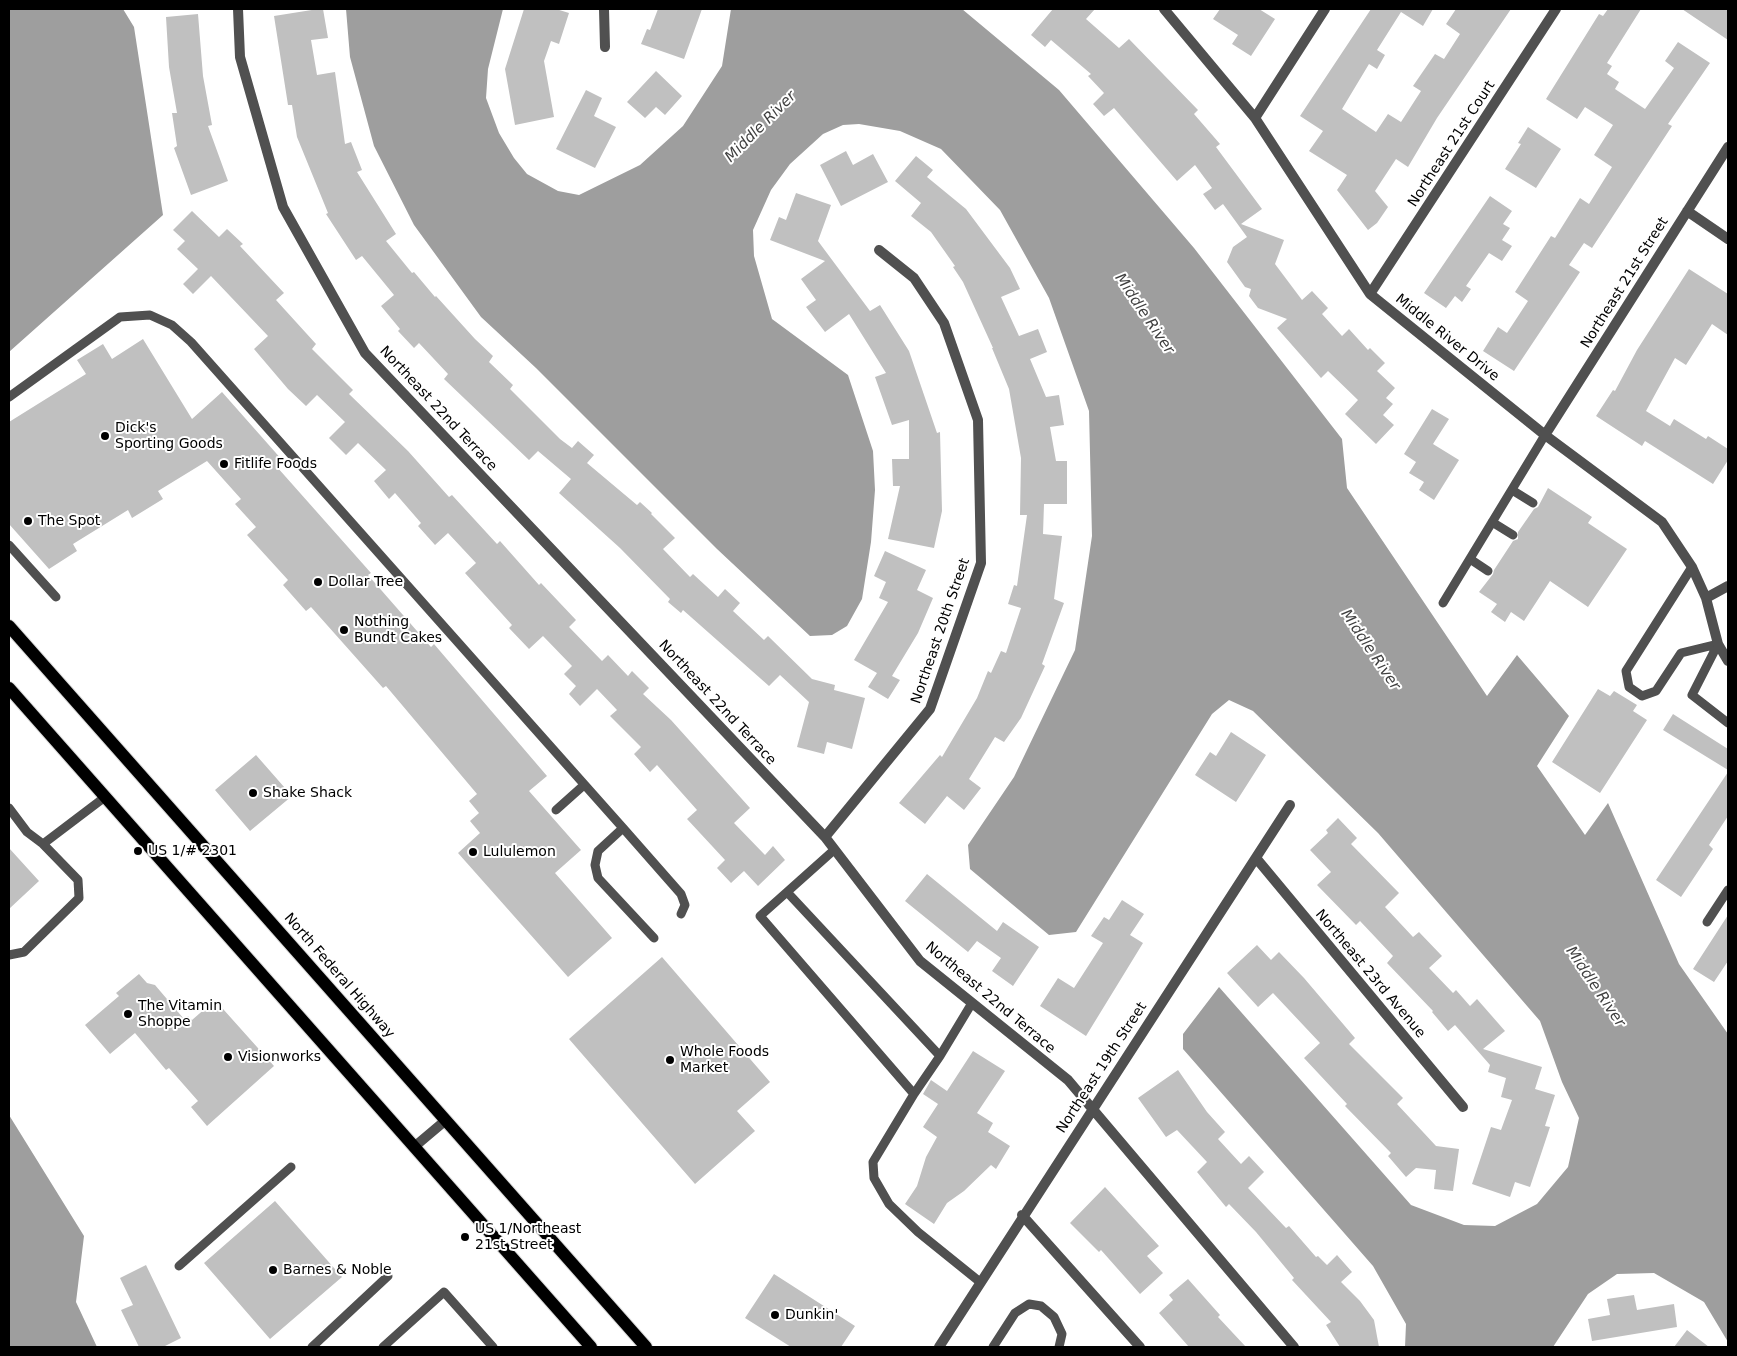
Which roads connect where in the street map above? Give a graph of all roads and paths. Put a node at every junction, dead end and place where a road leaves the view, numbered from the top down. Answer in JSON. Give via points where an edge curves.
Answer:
{"nodes":[{"id":1,"x":238,"y":9,"type":"edge"},
{"id":2,"x":604,"y":9,"type":"edge"},
{"id":3,"x":1164,"y":9,"type":"edge"},
{"id":4,"x":1325,"y":9,"type":"edge"},
{"id":5,"x":1556,"y":9,"type":"edge"},
{"id":6,"x":605,"y":47,"type":"dead end"},
{"id":7,"x":1255,"y":118,"type":"junction"},
{"id":8,"x":1728,"y":146,"type":"edge"},
{"id":9,"x":1687,"y":211,"type":"junction"},
{"id":10,"x":1728,"y":238,"type":"edge"},
{"id":11,"x":879,"y":250,"type":"dead end"},
{"id":12,"x":1370,"y":294,"type":"junction"},
{"id":13,"x":9,"y":397,"type":"edge"},
{"id":14,"x":1545,"y":435,"type":"junction"},
{"id":15,"x":1512,"y":490,"type":"junction"},
{"id":16,"x":1533,"y":503,"type":"dead end"},
{"id":17,"x":1492,"y":522,"type":"junction"},
{"id":18,"x":1513,"y":535,"type":"dead end"},
{"id":19,"x":9,"y":545,"type":"edge"},
{"id":20,"x":1470,"y":559,"type":"junction"},
{"id":21,"x":1692,"y":567,"type":"junction"},
{"id":22,"x":1488,"y":572,"type":"dead end"},
{"id":23,"x":1728,"y":586,"type":"edge"},
{"id":24,"x":56,"y":597,"type":"dead end"},
{"id":25,"x":1706,"y":598,"type":"junction"},
{"id":26,"x":1443,"y":603,"type":"dead end"},
{"id":27,"x":9,"y":626,"type":"edge"},
{"id":28,"x":1718,"y":644,"type":"junction"},
{"id":29,"x":1728,"y":661,"type":"edge"},
{"id":30,"x":9,"y":688,"type":"edge"},
{"id":31,"x":1728,"y":723,"type":"edge"},
{"id":32,"x":584,"y":785,"type":"junction"},
{"id":33,"x":105,"y":797,"type":"junction"},
{"id":34,"x":1290,"y":805,"type":"dead end"},
{"id":35,"x":9,"y":808,"type":"edge"},
{"id":36,"x":556,"y":810,"type":"dead end"},
{"id":37,"x":623,"y":828,"type":"junction"},
{"id":38,"x":825,"y":837,"type":"junction"},
{"id":39,"x":43,"y":844,"type":"junction"},
{"id":40,"x":834,"y":850,"type":"junction"},
{"id":41,"x":1256,"y":858,"type":"junction"},
{"id":42,"x":1728,"y":890,"type":"edge"},
{"id":43,"x":787,"y":892,"type":"junction"},
{"id":44,"x":681,"y":914,"type":"dead end"},
{"id":45,"x":1707,"y":922,"type":"dead end"},
{"id":46,"x":654,"y":938,"type":"dead end"},
{"id":47,"x":9,"y":955,"type":"edge"},
{"id":48,"x":972,"y":1002,"type":"junction"},
{"id":49,"x":940,"y":1056,"type":"junction"},
{"id":50,"x":914,"y":1094,"type":"junction"},
{"id":51,"x":1463,"y":1107,"type":"dead end"},
{"id":52,"x":1092,"y":1108,"type":"junction"},
{"id":53,"x":446,"y":1120,"type":"junction"},
{"id":54,"x":414,"y":1147,"type":"junction"},
{"id":55,"x":291,"y":1167,"type":"dead end"},
{"id":56,"x":1022,"y":1215,"type":"junction"},
{"id":57,"x":179,"y":1266,"type":"dead end"},
{"id":58,"x":388,"y":1276,"type":"dead end"},
{"id":59,"x":980,"y":1282,"type":"junction"},
{"id":60,"x":1062,"y":1345,"type":"edge"},
{"id":61,"x":312,"y":1347,"type":"edge"},
{"id":62,"x":382,"y":1347,"type":"edge"},
{"id":63,"x":493,"y":1347,"type":"edge"},
{"id":64,"x":591,"y":1347,"type":"edge"},
{"id":65,"x":646,"y":1347,"type":"edge"},
{"id":66,"x":938,"y":1347,"type":"edge"},
{"id":67,"x":993,"y":1347,"type":"edge"},
{"id":68,"x":1140,"y":1347,"type":"edge"},
{"id":69,"x":1294,"y":1347,"type":"edge"}],
"edges":[{"from":1,"to":38,"type":"street","name":"Northeast 22nd Terrace","via":[[240,57],[282,208],[365,353]]},
{"from":2,"to":6,"type":"street"},
{"from":3,"to":7,"type":"street","name":"Middle River Drive"},
{"from":4,"to":7,"type":"street"},
{"from":5,"to":12,"type":"street","name":"Northeast 21st Court"},
{"from":7,"to":12,"type":"street","name":"Middle River Drive"},
{"from":8,"to":9,"type":"street","name":"Northeast 21st Street"},
{"from":9,"to":10,"type":"street"},
{"from":9,"to":14,"type":"street","name":"Northeast 21st Street"},
{"from":11,"to":38,"type":"street","name":"Northeast 20th Street","via":[[914,278],[944,323],[978,420],[981,563],[930,709]]},
{"from":12,"to":14,"type":"street","name":"Middle River Drive"},
{"from":13,"to":32,"type":"lane","via":[[120,318],[150,316],[172,325],[197,349]]},
{"from":14,"to":15,"type":"lane"},
{"from":14,"to":21,"type":"street","name":"Middle River Drive","via":[[1662,522]]},
{"from":15,"to":16,"type":"lane"},
{"from":15,"to":17,"type":"lane"},
{"from":17,"to":18,"type":"lane"},
{"from":17,"to":20,"type":"lane"},
{"from":19,"to":24,"type":"lane"},
{"from":20,"to":22,"type":"lane"},
{"from":20,"to":26,"type":"lane"},
{"from":21,"to":25,"type":"street","name":"Middle River Drive"},
{"from":21,"to":28,"type":"lane","via":[[1626,671],[1629,687],[1642,696],[1656,691],[1681,653]]},
{"from":23,"to":25,"type":"street"},
{"from":25,"to":28,"type":"street","name":"Middle River Drive"},
{"from":27,"to":53,"type":"main road","name":"North Federal Highway"},
{"from":28,"to":29,"type":"street","name":"Middle River Drive"},
{"from":28,"to":31,"type":"lane","via":[[1692,695]]},
{"from":30,"to":33,"type":"main road"},
{"from":32,"to":36,"type":"lane"},
{"from":32,"to":37,"type":"lane"},
{"from":33,"to":39,"type":"lane"},
{"from":33,"to":54,"type":"main road"},
{"from":34,"to":41,"type":"street","name":"Northeast 19th Street"},
{"from":35,"to":39,"type":"lane","via":[[28,832]]},
{"from":37,"to":44,"type":"lane","via":[[681,894],[685,905]]},
{"from":37,"to":46,"type":"lane","via":[[598,851],[594,865],[598,878]]},
{"from":38,"to":40,"type":"street","name":"Northeast 22nd Terrace"},
{"from":39,"to":47,"type":"lane","via":[[78,880],[79,898],[24,952]]},
{"from":40,"to":43,"type":"lane"},
{"from":40,"to":48,"type":"street","name":"Northeast 22nd Terrace","via":[[920,961]]},
{"from":41,"to":51,"type":"street","name":"Northeast 23rd Avenue"},
{"from":41,"to":52,"type":"street","name":"Northeast 19th Street"},
{"from":42,"to":45,"type":"lane"},
{"from":43,"to":49,"type":"lane"},
{"from":43,"to":50,"type":"lane","via":[[760,916]]},
{"from":48,"to":49,"type":"lane"},
{"from":48,"to":52,"type":"street","name":"Northeast 22nd Terrace","via":[[1068,1080]]},
{"from":49,"to":50,"type":"lane"},
{"from":50,"to":59,"type":"lane","via":[[873,1162],[874,1178],[889,1204],[912,1227]]},
{"from":52,"to":56,"type":"street","name":"Northeast 19th Street"},
{"from":52,"to":69,"type":"street","name":"Northeast 22nd Terrace"},
{"from":53,"to":54,"type":"street"},
{"from":53,"to":65,"type":"main road","name":"North Federal Highway"},
{"from":54,"to":64,"type":"main road"},
{"from":55,"to":57,"type":"lane"},
{"from":56,"to":59,"type":"street","name":"Northeast 19th Street"},
{"from":56,"to":68,"type":"street"},
{"from":58,"to":61,"type":"lane"},
{"from":59,"to":66,"type":"street","name":"Northeast 19th Street"},
{"from":60,"to":67,"type":"lane","via":[[1062,1334],[1054,1317],[1041,1306],[1029,1304],[1016,1313]]},
{"from":62,"to":63,"type":"lane","via":[[444,1292]]}]}
